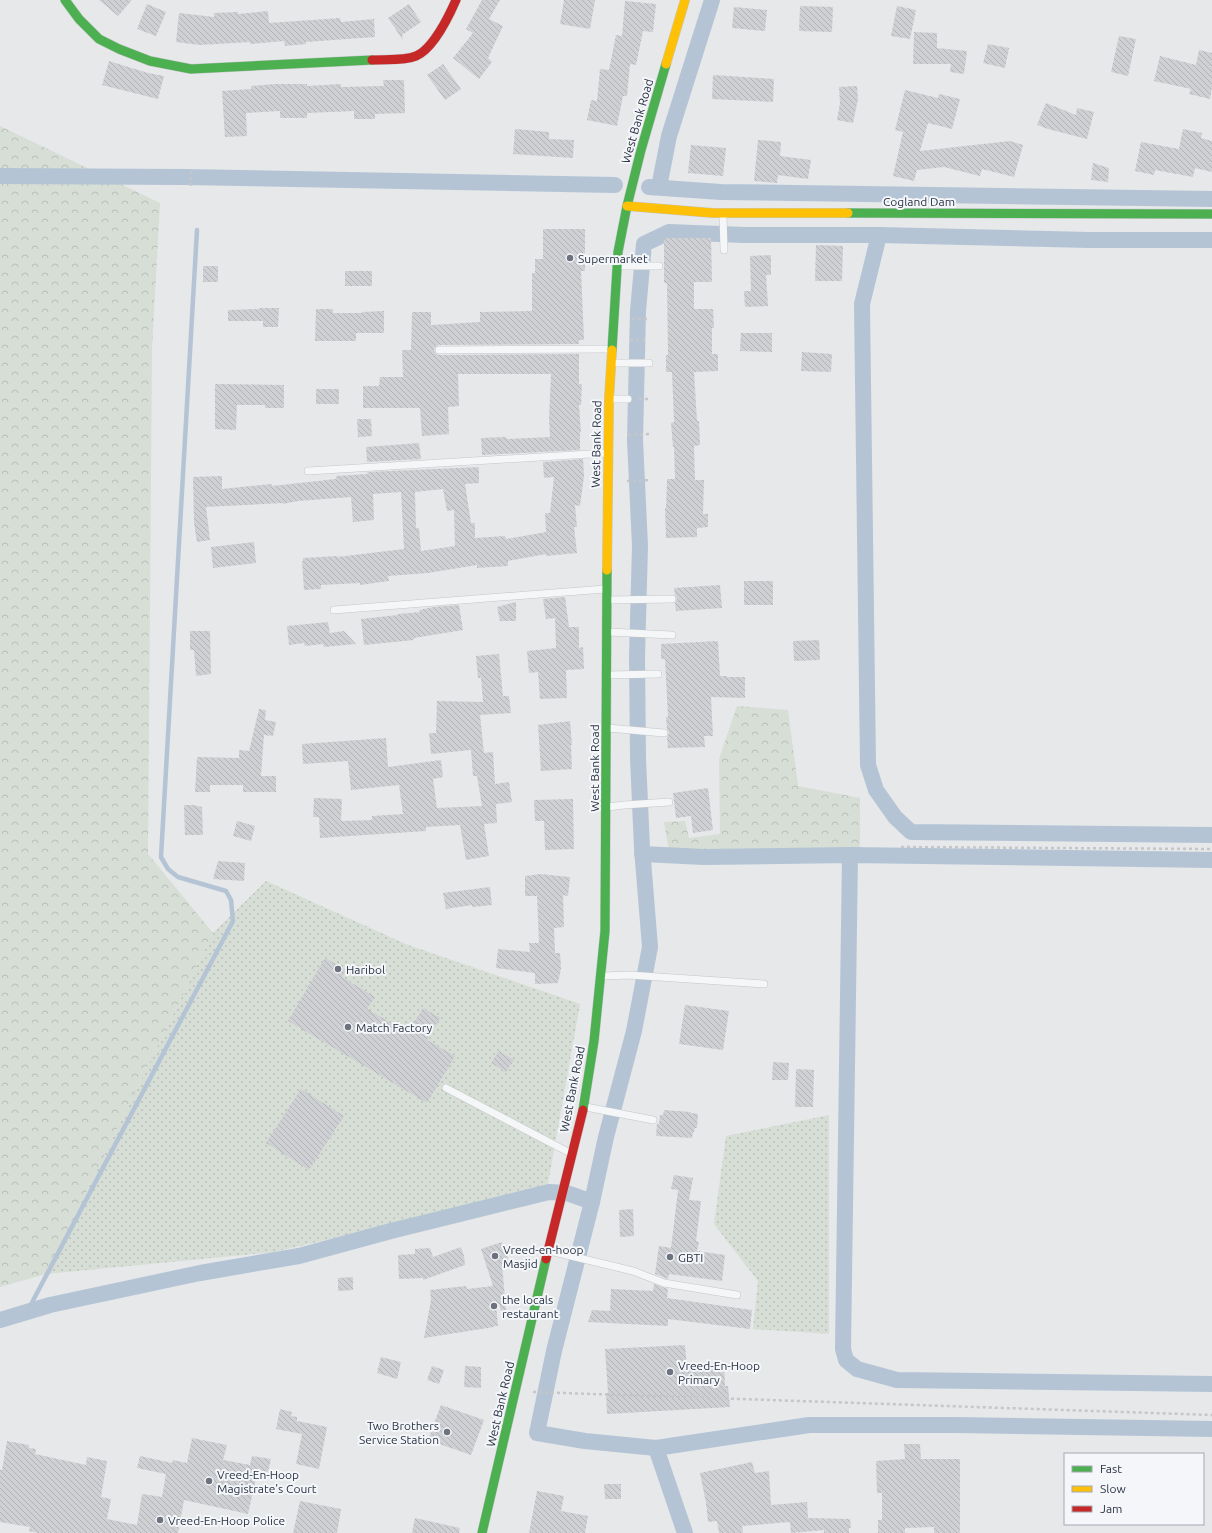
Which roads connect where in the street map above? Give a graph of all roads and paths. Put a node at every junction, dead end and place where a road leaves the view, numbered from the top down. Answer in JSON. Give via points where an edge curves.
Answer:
{"nodes":[{"id":1,"x":66,"y":0,"type":"edge"},
{"id":2,"x":456,"y":0,"type":"edge"},
{"id":3,"x":685,"y":0,"type":"edge"},
{"id":4,"x":191,"y":171,"type":"dead end"},
{"id":5,"x":191,"y":187,"type":"dead end"},
{"id":6,"x":627,"y":206,"type":"junction"},
{"id":7,"x":723,"y":213,"type":"junction"},
{"id":8,"x":1212,"y":214,"type":"edge"},
{"id":9,"x":724,"y":250,"type":"dead end"},
{"id":10,"x":617,"y":266,"type":"junction"},
{"id":11,"x":659,"y":266,"type":"dead end"},
{"id":12,"x":647,"y":319,"type":"dead end"},
{"id":13,"x":614,"y":320,"type":"junction"},
{"id":14,"x":627,"y":320,"type":"joint"},
{"id":15,"x":627,"y":340,"type":"joint"},
{"id":16,"x":647,"y":340,"type":"dead end"},
{"id":17,"x":612,"y":344,"type":"junction"},
{"id":18,"x":439,"y":350,"type":"dead end"},
{"id":19,"x":611,"y":363,"type":"junction"},
{"id":20,"x":649,"y":363,"type":"dead end"},
{"id":21,"x":609,"y":399,"type":"junction"},
{"id":22,"x":628,"y":399,"type":"dead end"},
{"id":23,"x":649,"y":434,"type":"dead end"},
{"id":24,"x":628,"y":435,"type":"dead end"},
{"id":25,"x":608,"y":453,"type":"junction"},
{"id":26,"x":308,"y":471,"type":"dead end"},
{"id":27,"x":652,"y":480,"type":"dead end"},
{"id":28,"x":627,"y":481,"type":"dead end"},
{"id":29,"x":607,"y":589,"type":"junction"},
{"id":30,"x":672,"y":599,"type":"dead end"},
{"id":31,"x":607,"y":600,"type":"junction"},
{"id":32,"x":334,"y":610,"type":"dead end"},
{"id":33,"x":607,"y":632,"type":"junction"},
{"id":34,"x":672,"y":634,"type":"dead end"},
{"id":35,"x":658,"y":674,"type":"dead end"},
{"id":36,"x":606,"y":675,"type":"junction"},
{"id":37,"x":606,"y":727,"type":"junction"},
{"id":38,"x":664,"y":733,"type":"dead end"},
{"id":39,"x":669,"y":802,"type":"dead end"},
{"id":40,"x":606,"y":808,"type":"junction"},
{"id":41,"x":901,"y":847,"type":"dead end"},
{"id":42,"x":1212,"y":849,"type":"edge"},
{"id":43,"x":600,"y":976,"type":"junction"},
{"id":44,"x":764,"y":984,"type":"dead end"},
{"id":45,"x":446,"y":1088,"type":"dead end"},
{"id":46,"x":584,"y":1107,"type":"junction"},
{"id":47,"x":653,"y":1120,"type":"dead end"},
{"id":48,"x":572,"y":1153,"type":"junction"},
{"id":49,"x":548,"y":1250,"type":"junction"},
{"id":50,"x":736,"y":1295,"type":"dead end"},
{"id":51,"x":525,"y":1392,"type":"dead end"},
{"id":52,"x":1212,"y":1415,"type":"edge"},
{"id":53,"x":482,"y":1533,"type":"edge"}],
"edges":[{"from":1,"to":2,"type":"main road","via":[[79,19],[100,39],[150,61],[191,68],[414,56],[432,42]]},
{"from":3,"to":6,"type":"main road","name":"West Bank Road"},
{"from":4,"to":5,"type":"path"},
{"from":6,"to":7,"type":"main road","name":"Cogland Dam"},
{"from":6,"to":10,"type":"main road","name":"West Bank Road"},
{"from":7,"to":8,"type":"main road","name":"Cogland Dam"},
{"from":7,"to":9,"type":"lane"},
{"from":10,"to":11,"type":"lane"},
{"from":10,"to":13,"type":"main road","name":"West Bank Road"},
{"from":12,"to":14,"type":"path"},
{"from":13,"to":14,"type":"lane"},
{"from":13,"to":17,"type":"main road","name":"West Bank Road"},
{"from":15,"to":16,"type":"path"},
{"from":15,"to":17,"type":"lane"},
{"from":17,"to":18,"type":"lane"},
{"from":17,"to":19,"type":"main road","name":"West Bank Road"},
{"from":19,"to":20,"type":"lane"},
{"from":19,"to":21,"type":"main road","name":"West Bank Road"},
{"from":21,"to":22,"type":"lane"},
{"from":21,"to":25,"type":"main road","name":"West Bank Road"},
{"from":23,"to":24,"type":"path"},
{"from":25,"to":26,"type":"lane"},
{"from":25,"to":29,"type":"main road","name":"West Bank Road"},
{"from":27,"to":28,"type":"path"},
{"from":29,"to":31,"type":"main road","name":"West Bank Road"},
{"from":29,"to":32,"type":"lane"},
{"from":30,"to":31,"type":"lane"},
{"from":31,"to":33,"type":"main road","name":"West Bank Road"},
{"from":33,"to":34,"type":"lane"},
{"from":33,"to":36,"type":"main road","name":"West Bank Road"},
{"from":35,"to":36,"type":"lane"},
{"from":36,"to":37,"type":"main road","name":"West Bank Road"},
{"from":37,"to":38,"type":"lane"},
{"from":37,"to":40,"type":"main road","name":"West Bank Road"},
{"from":39,"to":40,"type":"lane"},
{"from":40,"to":43,"type":"main road","name":"West Bank Road","via":[[605,930]]},
{"from":41,"to":42,"type":"path"},
{"from":43,"to":44,"type":"lane","via":[[630,975]]},
{"from":43,"to":46,"type":"main road","name":"West Bank Road"},
{"from":45,"to":48,"type":"lane"},
{"from":46,"to":47,"type":"lane"},
{"from":46,"to":48,"type":"main road","name":"West Bank Road"},
{"from":48,"to":49,"type":"main road","name":"West Bank Road"},
{"from":49,"to":50,"type":"lane","via":[[633,1271],[664,1283]]},
{"from":49,"to":53,"type":"main road","name":"West Bank Road"},
{"from":51,"to":52,"type":"path"}]}
